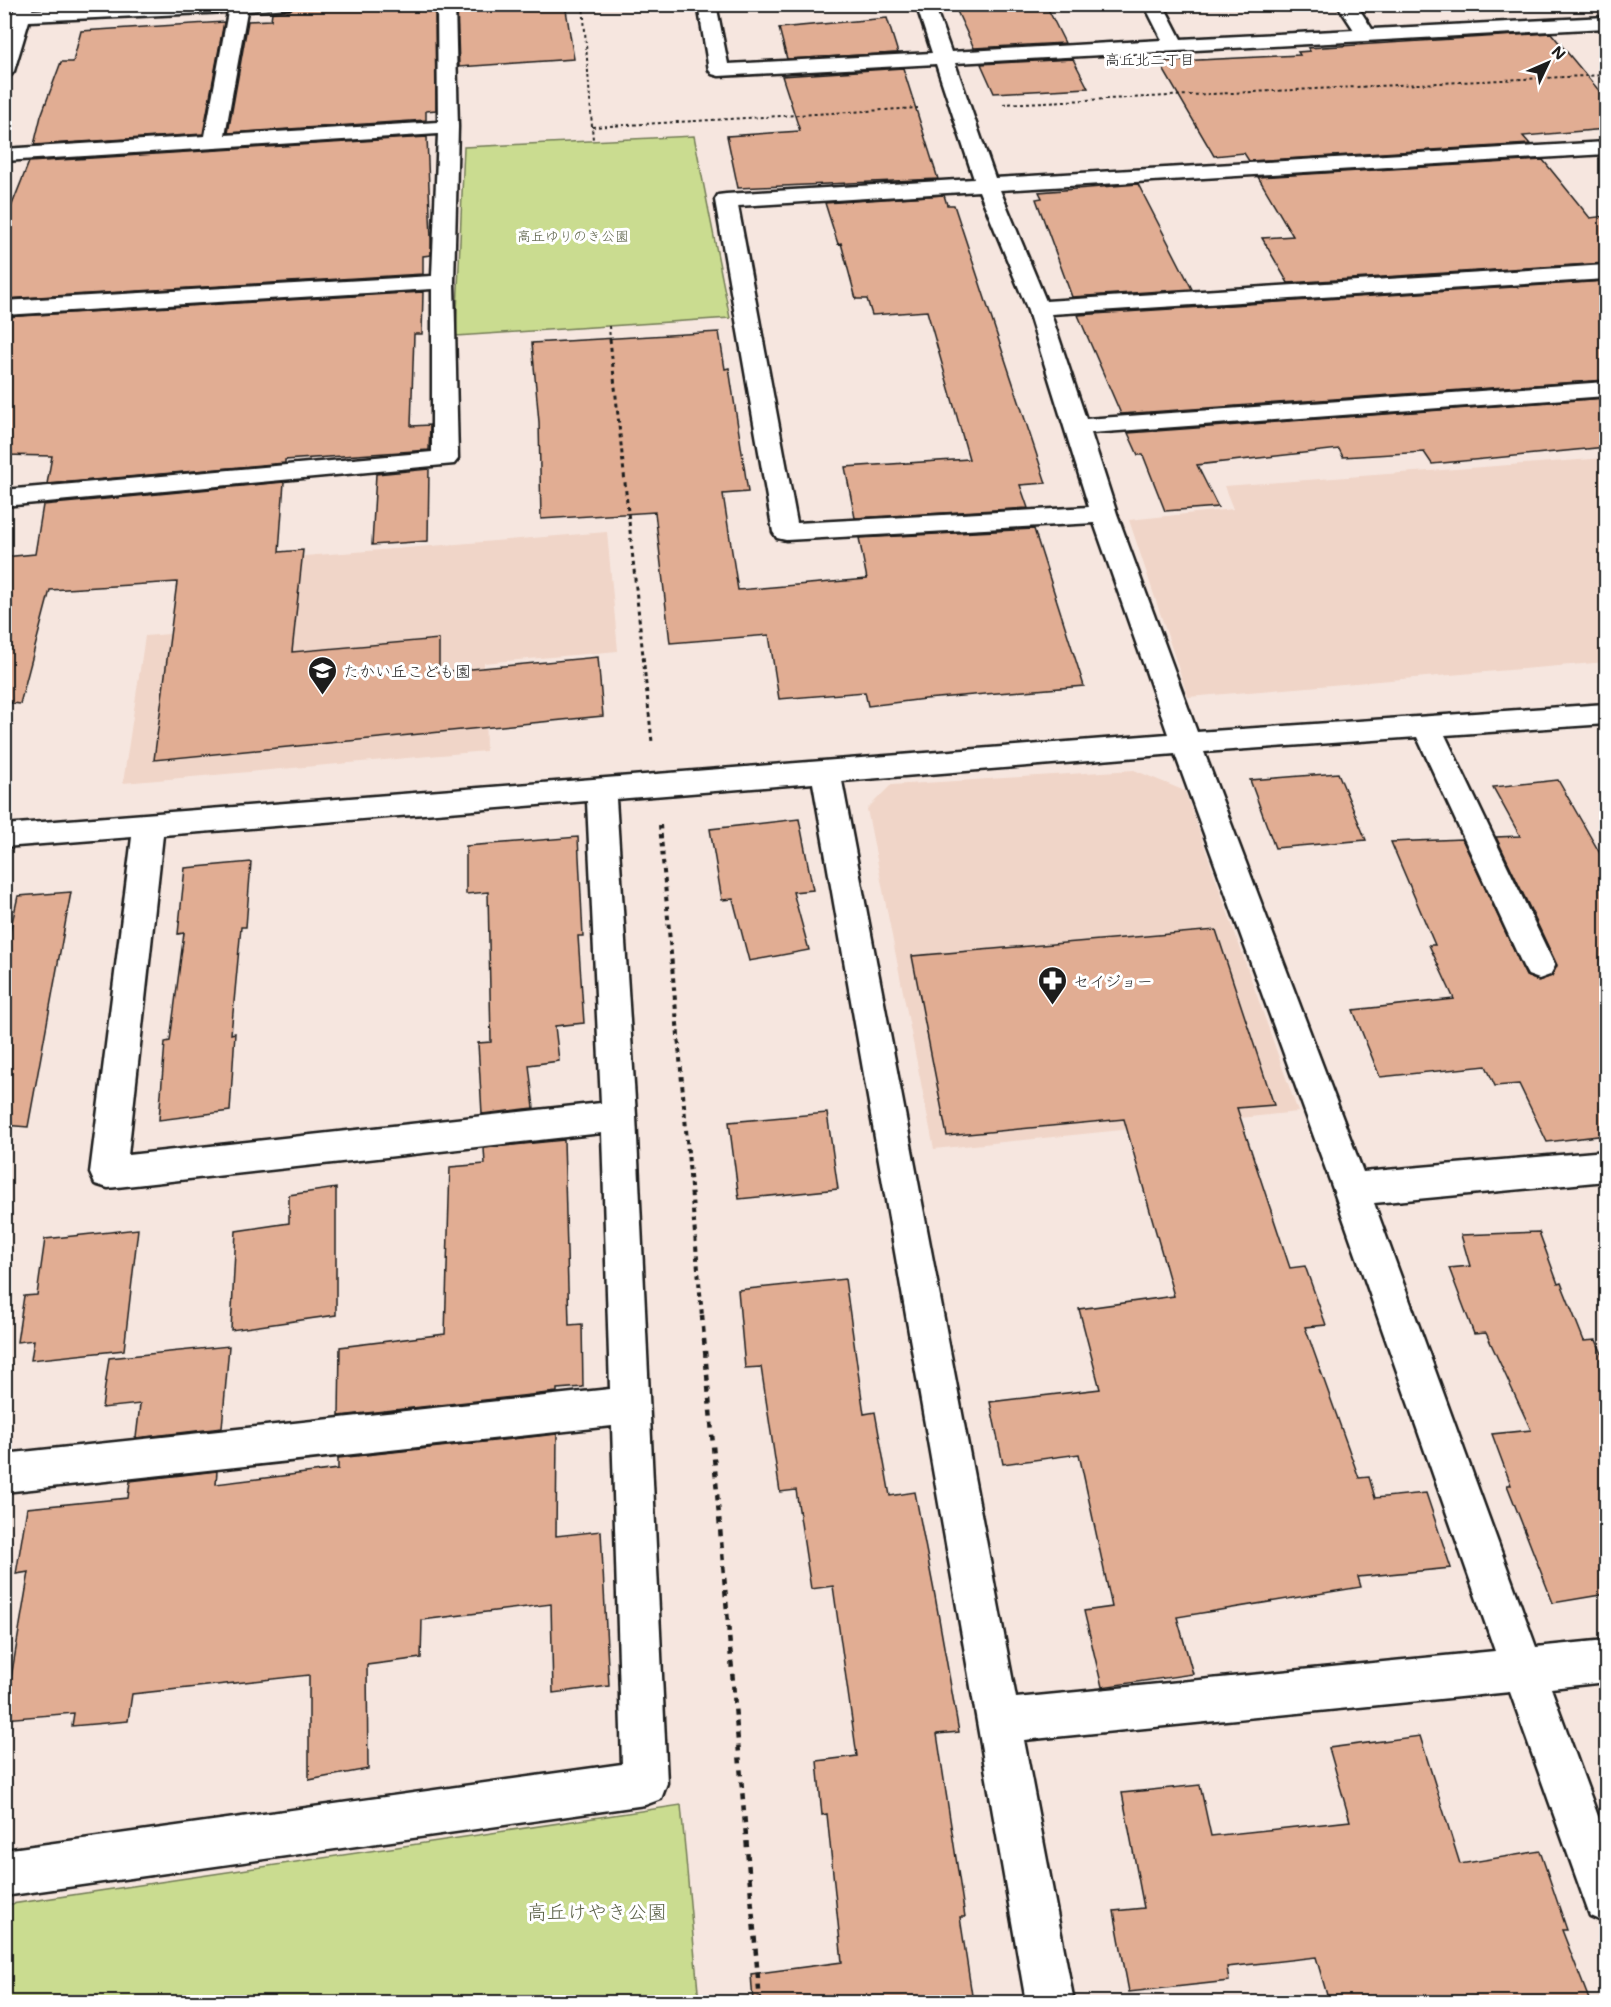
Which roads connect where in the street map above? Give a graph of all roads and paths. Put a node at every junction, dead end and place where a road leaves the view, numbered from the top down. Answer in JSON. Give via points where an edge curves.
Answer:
{"nodes":[{"id":1,"x":283,"y":4,"type":"edge"},
{"id":2,"x":446,"y":4,"type":"edge"},
{"id":3,"x":583,"y":4,"type":"edge"},
{"id":4,"x":707,"y":4,"type":"edge"},
{"id":5,"x":925,"y":4,"type":"edge"},
{"id":6,"x":1153,"y":4,"type":"edge"},
{"id":7,"x":1346,"y":4,"type":"edge"},
{"id":8,"x":239,"y":5,"type":"edge"},
{"id":9,"x":22,"y":10,"type":"edge"},
{"id":10,"x":1606,"y":22,"type":"edge"},
{"id":11,"x":1366,"y":34,"type":"junction"},
{"id":12,"x":1174,"y":45,"type":"junction"},
{"id":13,"x":943,"y":57,"type":"junction"},
{"id":14,"x":5,"y":66,"type":"edge"},
{"id":15,"x":1606,"y":75,"type":"edge"},
{"id":16,"x":960,"y":106,"type":"junction"},
{"id":17,"x":592,"y":126,"type":"junction"},
{"id":18,"x":448,"y":127,"type":"junction"},
{"id":19,"x":593,"y":140,"type":"dead end"},
{"id":20,"x":214,"y":142,"type":"junction"},
{"id":21,"x":1606,"y":148,"type":"edge"},
{"id":22,"x":4,"y":155,"type":"edge"},
{"id":23,"x":987,"y":185,"type":"junction"},
{"id":24,"x":1606,"y":272,"type":"edge"},
{"id":25,"x":443,"y":282,"type":"junction"},
{"id":26,"x":4,"y":308,"type":"edge"},
{"id":27,"x":1038,"y":308,"type":"junction"},
{"id":28,"x":609,"y":326,"type":"dead end"},
{"id":29,"x":1606,"y":389,"type":"edge"},
{"id":30,"x":1077,"y":427,"type":"junction"},
{"id":31,"x":4,"y":498,"type":"edge"},
{"id":32,"x":1104,"y":514,"type":"junction"},
{"id":33,"x":1606,"y":714,"type":"edge"},
{"id":34,"x":1426,"y":726,"type":"junction"},
{"id":35,"x":1186,"y":743,"type":"junction"},
{"id":36,"x":826,"y":773,"type":"junction"},
{"id":37,"x":657,"y":785,"type":"junction"},
{"id":38,"x":601,"y":790,"type":"junction"},
{"id":39,"x":150,"y":826,"type":"junction"},
{"id":40,"x":4,"y":836,"type":"edge"},
{"id":41,"x":1539,"y":966,"type":"dead end"},
{"id":42,"x":619,"y":1116,"type":"junction"},
{"id":43,"x":1606,"y":1166,"type":"edge"},
{"id":44,"x":1352,"y":1189,"type":"junction"},
{"id":45,"x":630,"y":1405,"type":"junction"},
{"id":46,"x":4,"y":1473,"type":"edge"},
{"id":47,"x":1606,"y":1661,"type":"edge"},
{"id":48,"x":1525,"y":1669,"type":"junction"},
{"id":49,"x":999,"y":1721,"type":"junction"},
{"id":50,"x":4,"y":1873,"type":"edge"},
{"id":51,"x":1606,"y":1900,"type":"edge"},
{"id":52,"x":760,"y":2002,"type":"edge"},
{"id":53,"x":1050,"y":2002,"type":"edge"}],
"edges":[{"from":1,"to":8,"type":"street"},
{"from":2,"to":18,"type":"street"},
{"from":3,"to":17,"type":"path"},
{"from":4,"to":13,"type":"street","via":[[719,70]]},
{"from":5,"to":13,"type":"street"},
{"from":6,"to":12,"type":"street"},
{"from":7,"to":11,"type":"street"},
{"from":8,"to":9,"type":"street"},
{"from":8,"to":20,"type":"street"},
{"from":9,"to":14,"type":"street"},
{"from":10,"to":11,"type":"street"},
{"from":11,"to":12,"type":"street"},
{"from":12,"to":13,"type":"street"},
{"from":13,"to":16,"type":"street"},
{"from":15,"to":16,"type":"path"},
{"from":16,"to":17,"type":"path"},
{"from":16,"to":23,"type":"street"},
{"from":17,"to":19,"type":"path"},
{"from":18,"to":20,"type":"street"},
{"from":18,"to":25,"type":"street"},
{"from":20,"to":22,"type":"street"},
{"from":21,"to":23,"type":"street"},
{"from":23,"to":27,"type":"street"},
{"from":23,"to":32,"type":"street","via":[[726,200],[786,532]]},
{"from":24,"to":27,"type":"street"},
{"from":25,"to":26,"type":"street"},
{"from":25,"to":31,"type":"street","via":[[445,459]]},
{"from":27,"to":30,"type":"street"},
{"from":28,"to":37,"type":"path"},
{"from":29,"to":30,"type":"street"},
{"from":30,"to":32,"type":"street"},
{"from":32,"to":35,"type":"street"},
{"from":33,"to":34,"type":"street"},
{"from":34,"to":35,"type":"street"},
{"from":34,"to":41,"type":"street"},
{"from":35,"to":36,"type":"street"},
{"from":35,"to":44,"type":"street"},
{"from":36,"to":37,"type":"street"},
{"from":36,"to":49,"type":"street"},
{"from":37,"to":38,"type":"street"},
{"from":37,"to":52,"type":"path"},
{"from":38,"to":39,"type":"street"},
{"from":38,"to":42,"type":"street"},
{"from":39,"to":40,"type":"street"},
{"from":39,"to":42,"type":"street","via":[[108,1173]]},
{"from":42,"to":45,"type":"street"},
{"from":43,"to":44,"type":"street"},
{"from":44,"to":48,"type":"street"},
{"from":45,"to":46,"type":"street"},
{"from":45,"to":50,"type":"street","via":[[645,1783]]},
{"from":47,"to":48,"type":"street"},
{"from":48,"to":49,"type":"street"},
{"from":48,"to":51,"type":"street"},
{"from":49,"to":53,"type":"street"}]}
